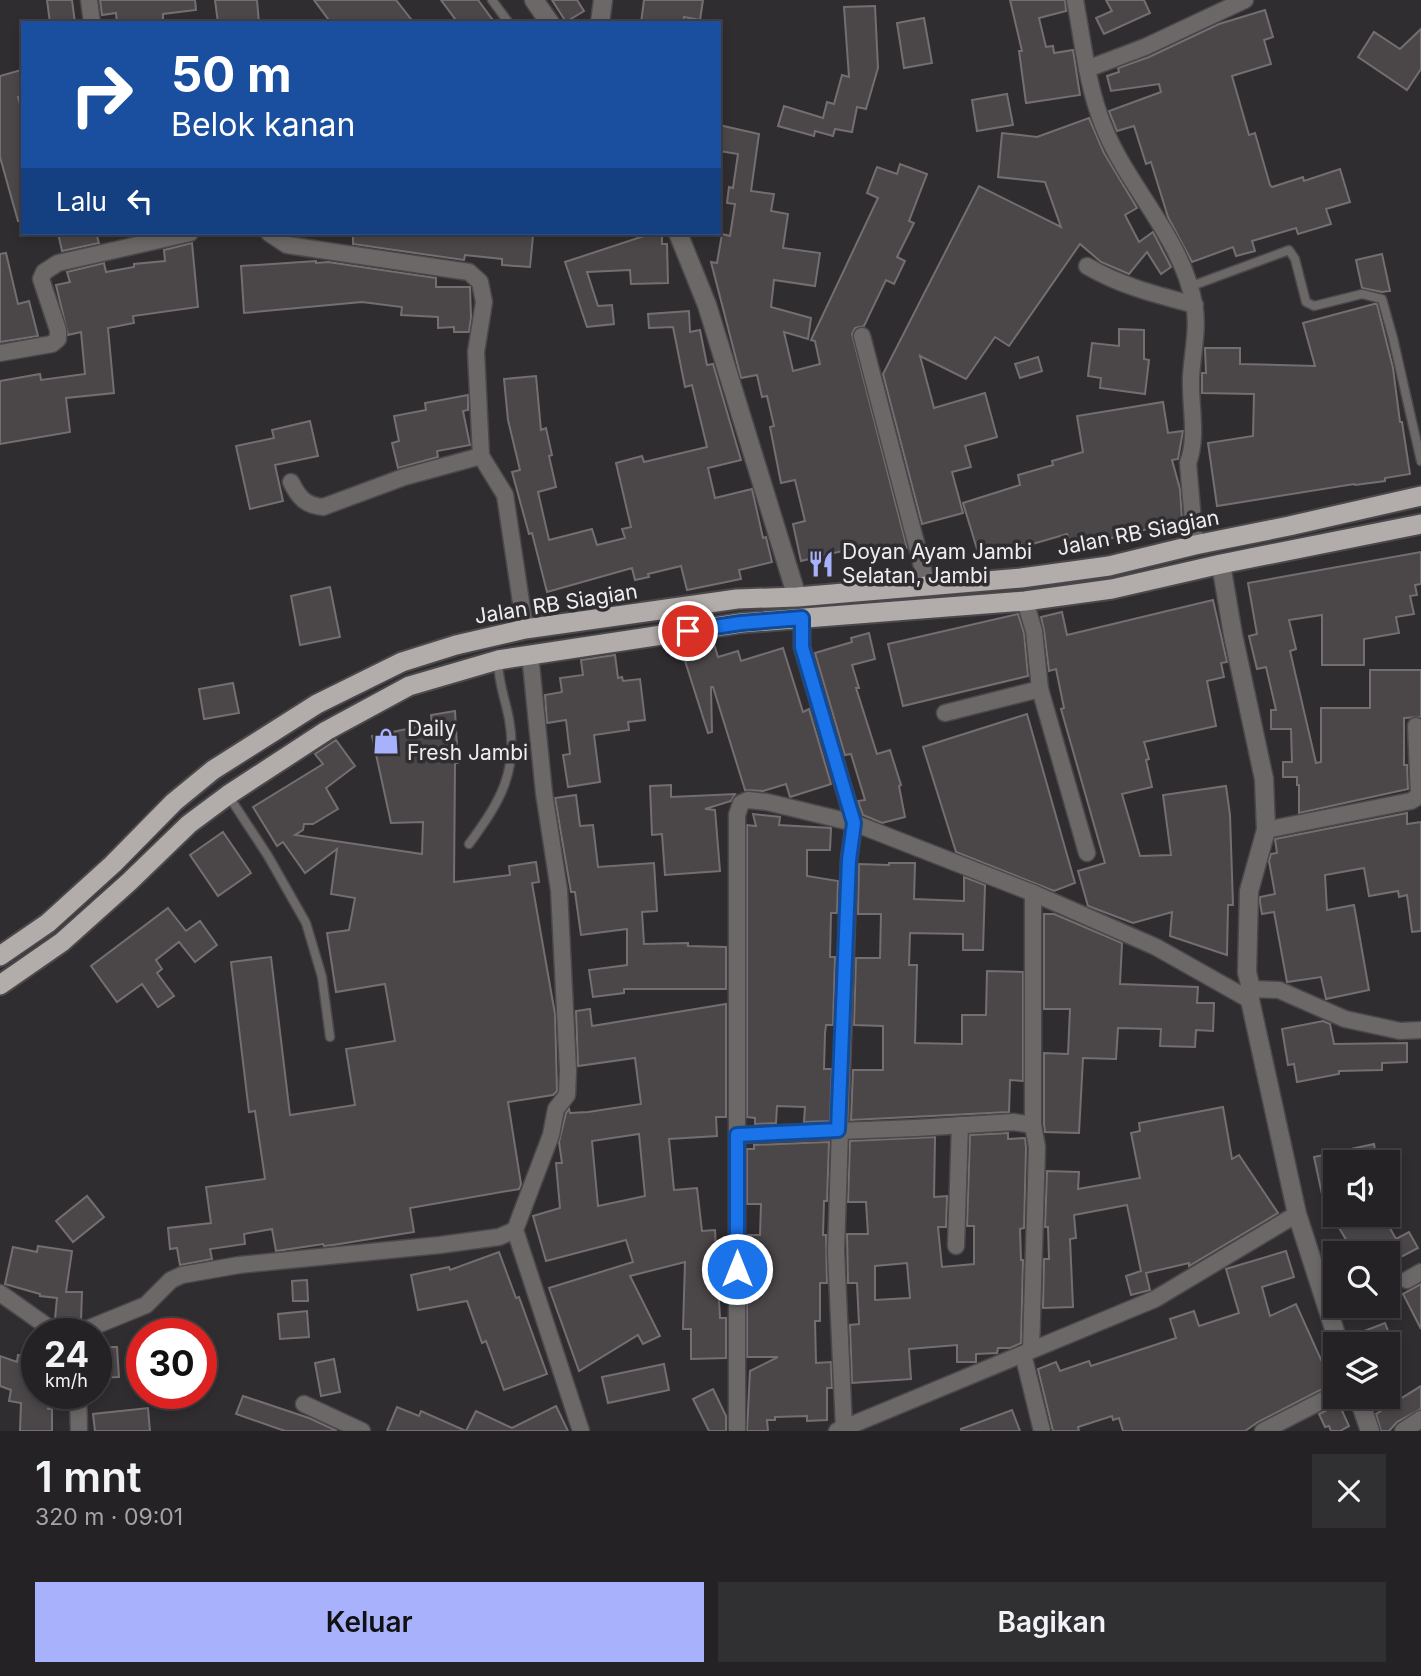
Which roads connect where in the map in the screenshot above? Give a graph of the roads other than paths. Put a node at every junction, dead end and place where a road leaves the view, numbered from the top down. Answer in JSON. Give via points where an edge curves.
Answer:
{"nodes":[{"id":1,"x":89,"y":0,"type":"edge"},
{"id":2,"x":492,"y":0,"type":"edge"},
{"id":3,"x":534,"y":0,"type":"edge"},
{"id":4,"x":603,"y":0,"type":"edge"},
{"id":5,"x":1075,"y":0,"type":"edge"},
{"id":6,"x":1245,"y":0,"type":"edge"},
{"id":7,"x":92,"y":21,"type":"edge"},
{"id":8,"x":508,"y":21,"type":"edge"},
{"id":9,"x":549,"y":21,"type":"edge"},
{"id":10,"x":600,"y":21,"type":"edge"},
{"id":11,"x":1087,"y":69,"type":"junction"},
{"id":12,"x":172,"y":235,"type":"edge"},
{"id":13,"x":272,"y":235,"type":"edge"},
{"id":14,"x":679,"y":235,"type":"edge"},
{"id":15,"x":117,"y":241,"type":"edge"},
{"id":16,"x":1087,"y":266,"type":"dead end"},
{"id":17,"x":1189,"y":287,"type":"junction"},
{"id":18,"x":1195,"y":305,"type":"junction"},
{"id":19,"x":862,"y":336,"type":"dead end"},
{"id":20,"x":0,"y":353,"type":"edge"},
{"id":21,"x":481,"y":456,"type":"junction"},
{"id":22,"x":1421,"y":461,"type":"edge"},
{"id":23,"x":291,"y":482,"type":"dead end"},
{"id":24,"x":1421,"y":496,"type":"edge"},
{"id":25,"x":1421,"y":524,"type":"edge"},
{"id":26,"x":1195,"y":545,"type":"junction"},
{"id":27,"x":1221,"y":564,"type":"junction"},
{"id":28,"x":927,"y":584,"type":"junction"},
{"id":29,"x":797,"y":597,"type":"junction"},
{"id":30,"x":1025,"y":601,"type":"junction"},
{"id":31,"x":802,"y":618,"type":"junction"},
{"id":32,"x":525,"y":629,"type":"junction"},
{"id":33,"x":530,"y":654,"type":"junction"},
{"id":34,"x":498,"y":660,"type":"junction"},
{"id":35,"x":1040,"y":689,"type":"junction"},
{"id":36,"x":944,"y":713,"type":"dead end"},
{"id":37,"x":1416,"y":726,"type":"dead end"},
{"id":38,"x":1419,"y":757,"type":"edge"},
{"id":39,"x":228,"y":794,"type":"junction"},
{"id":40,"x":854,"y":823,"type":"junction"},
{"id":41,"x":1266,"y":830,"type":"junction"},
{"id":42,"x":469,"y":844,"type":"dead end"},
{"id":43,"x":1087,"y":853,"type":"dead end"},
{"id":44,"x":1032,"y":893,"type":"junction"},
{"id":45,"x":48,"y":923,"type":"junction"},
{"id":46,"x":62,"y":942,"type":"junction"},
{"id":47,"x":0,"y":956,"type":"edge"},
{"id":48,"x":0,"y":985,"type":"edge"},
{"id":49,"x":1250,"y":994,"type":"junction"},
{"id":50,"x":1421,"y":1030,"type":"edge"},
{"id":51,"x":330,"y":1037,"type":"dead end"},
{"id":52,"x":960,"y":1125,"type":"junction"},
{"id":53,"x":1033,"y":1125,"type":"junction"},
{"id":54,"x":838,"y":1130,"type":"junction"},
{"id":55,"x":737,"y":1135,"type":"junction"},
{"id":56,"x":1297,"y":1214,"type":"junction"},
{"id":57,"x":516,"y":1230,"type":"junction"},
{"id":58,"x":956,"y":1247,"type":"dead end"},
{"id":59,"x":0,"y":1293,"type":"edge"},
{"id":60,"x":35,"y":1318,"type":"edge"},
{"id":61,"x":112,"y":1319,"type":"edge"},
{"id":62,"x":1335,"y":1332,"type":"edge"},
{"id":63,"x":1027,"y":1352,"type":"junction"},
{"id":64,"x":1323,"y":1400,"type":"edge"},
{"id":65,"x":304,"y":1404,"type":"dead end"},
{"id":66,"x":78,"y":1409,"type":"edge"},
{"id":67,"x":1363,"y":1409,"type":"edge"},
{"id":68,"x":1421,"y":1419,"type":"edge"},
{"id":69,"x":841,"y":1430,"type":"edge"},
{"id":70,"x":79,"y":1431,"type":"edge"},
{"id":71,"x":362,"y":1431,"type":"edge"},
{"id":72,"x":581,"y":1431,"type":"edge"},
{"id":73,"x":737,"y":1431,"type":"edge"},
{"id":74,"x":1042,"y":1431,"type":"edge"},
{"id":75,"x":1263,"y":1431,"type":"edge"},
{"id":76,"x":1370,"y":1431,"type":"edge"},
{"id":77,"x":1403,"y":1431,"type":"edge"}],
"edges":[{"from":1,"to":7,"type":"street"},
{"from":2,"to":8,"type":"lane"},
{"from":3,"to":9,"type":"street"},
{"from":4,"to":10,"type":"street"},
{"from":5,"to":11,"type":"street"},
{"from":6,"to":11,"type":"street"},
{"from":11,"to":17,"type":"street","via":[[1103,127],[1175,251]]},
{"from":12,"to":15,"type":"street"},
{"from":13,"to":21,"type":"street","via":[[287,245],[469,272],[480,282],[484,302],[476,352]]},
{"from":14,"to":29,"type":"street","via":[[707,305]]},
{"from":15,"to":20,"type":"street","via":[[44,272],[41,279],[58,339]]},
{"from":16,"to":18,"type":"street","via":[[1138,290]]},
{"from":17,"to":18,"type":"street"},
{"from":17,"to":22,"type":"lane","via":[[1289,250],[1306,302],[1314,306],[1362,294],[1382,299]]},
{"from":18,"to":26,"type":"street","via":[[1193,431],[1188,463]]},
{"from":19,"to":28,"type":"street"},
{"from":21,"to":23,"type":"street","via":[[404,477],[323,507],[299,499]]},
{"from":21,"to":32,"type":"street","via":[[505,495]]},
{"from":24,"to":26,"type":"highway","name":"Jalan RB Siagian"},
{"from":25,"to":27,"type":"highway"},
{"from":26,"to":28,"type":"highway","name":"Jalan RB Siagian","via":[[1109,566]]},
{"from":27,"to":30,"type":"highway","via":[[1112,589]]},
{"from":27,"to":41,"type":"street","via":[[1264,779]]},
{"from":28,"to":29,"type":"highway","name":"Jalan RB Siagian"},
{"from":29,"to":32,"type":"highway","name":"Jalan RB Siagian","via":[[737,599]]},
{"from":30,"to":31,"type":"highway"},
{"from":30,"to":35,"type":"street","via":[[1034,631]]},
{"from":31,"to":33,"type":"highway"},
{"from":31,"to":40,"type":"street","via":[[802,647]]},
{"from":32,"to":45,"type":"highway","name":"Jalan RB Siagian","via":[[402,662],[317,704],[213,770]]},
{"from":33,"to":34,"type":"highway"},
{"from":33,"to":57,"type":"street","via":[[559,890],[568,1070],[567,1094],[556,1109]]},
{"from":34,"to":39,"type":"highway","via":[[409,685]]},
{"from":34,"to":42,"type":"lane","via":[[509,720],[508,781]]},
{"from":35,"to":36,"type":"street"},
{"from":35,"to":43,"type":"street"},
{"from":37,"to":38,"type":"street"},
{"from":38,"to":41,"type":"street","via":[[1419,796],[1411,802]]},
{"from":39,"to":46,"type":"highway","via":[[189,824]]},
{"from":39,"to":51,"type":"lane","via":[[306,923],[322,977]]},
{"from":40,"to":44,"type":"street"},
{"from":40,"to":54,"type":"street"},
{"from":40,"to":55,"type":"street","via":[[767,802],[741,803],[737,815]]},
{"from":41,"to":49,"type":"street","via":[[1249,891]]},
{"from":44,"to":49,"type":"street"},
{"from":44,"to":53,"type":"street"},
{"from":45,"to":46,"type":"highway"},
{"from":45,"to":47,"type":"highway","name":"Jalan RB Siagian"},
{"from":46,"to":48,"type":"highway"},
{"from":49,"to":50,"type":"street","via":[[1279,990],[1345,1019],[1400,1031]]},
{"from":49,"to":56,"type":"street"},
{"from":52,"to":53,"type":"street"},
{"from":52,"to":54,"type":"street"},
{"from":52,"to":58,"type":"street"},
{"from":53,"to":63,"type":"street","via":[[1037,1147]]},
{"from":54,"to":55,"type":"street"},
{"from":54,"to":69,"type":"street"},
{"from":55,"to":73,"type":"street"},
{"from":56,"to":62,"type":"street"},
{"from":56,"to":63,"type":"street","via":[[1155,1299]]},
{"from":57,"to":61,"type":"street","via":[[463,1242],[182,1275],[146,1305]]},
{"from":57,"to":72,"type":"street"},
{"from":59,"to":60,"type":"street"},
{"from":63,"to":69,"type":"street"},
{"from":63,"to":74,"type":"street"},
{"from":64,"to":75,"type":"street"},
{"from":65,"to":71,"type":"street"},
{"from":66,"to":70,"type":"street"},
{"from":67,"to":76,"type":"street"},
{"from":68,"to":77,"type":"street"}]}
